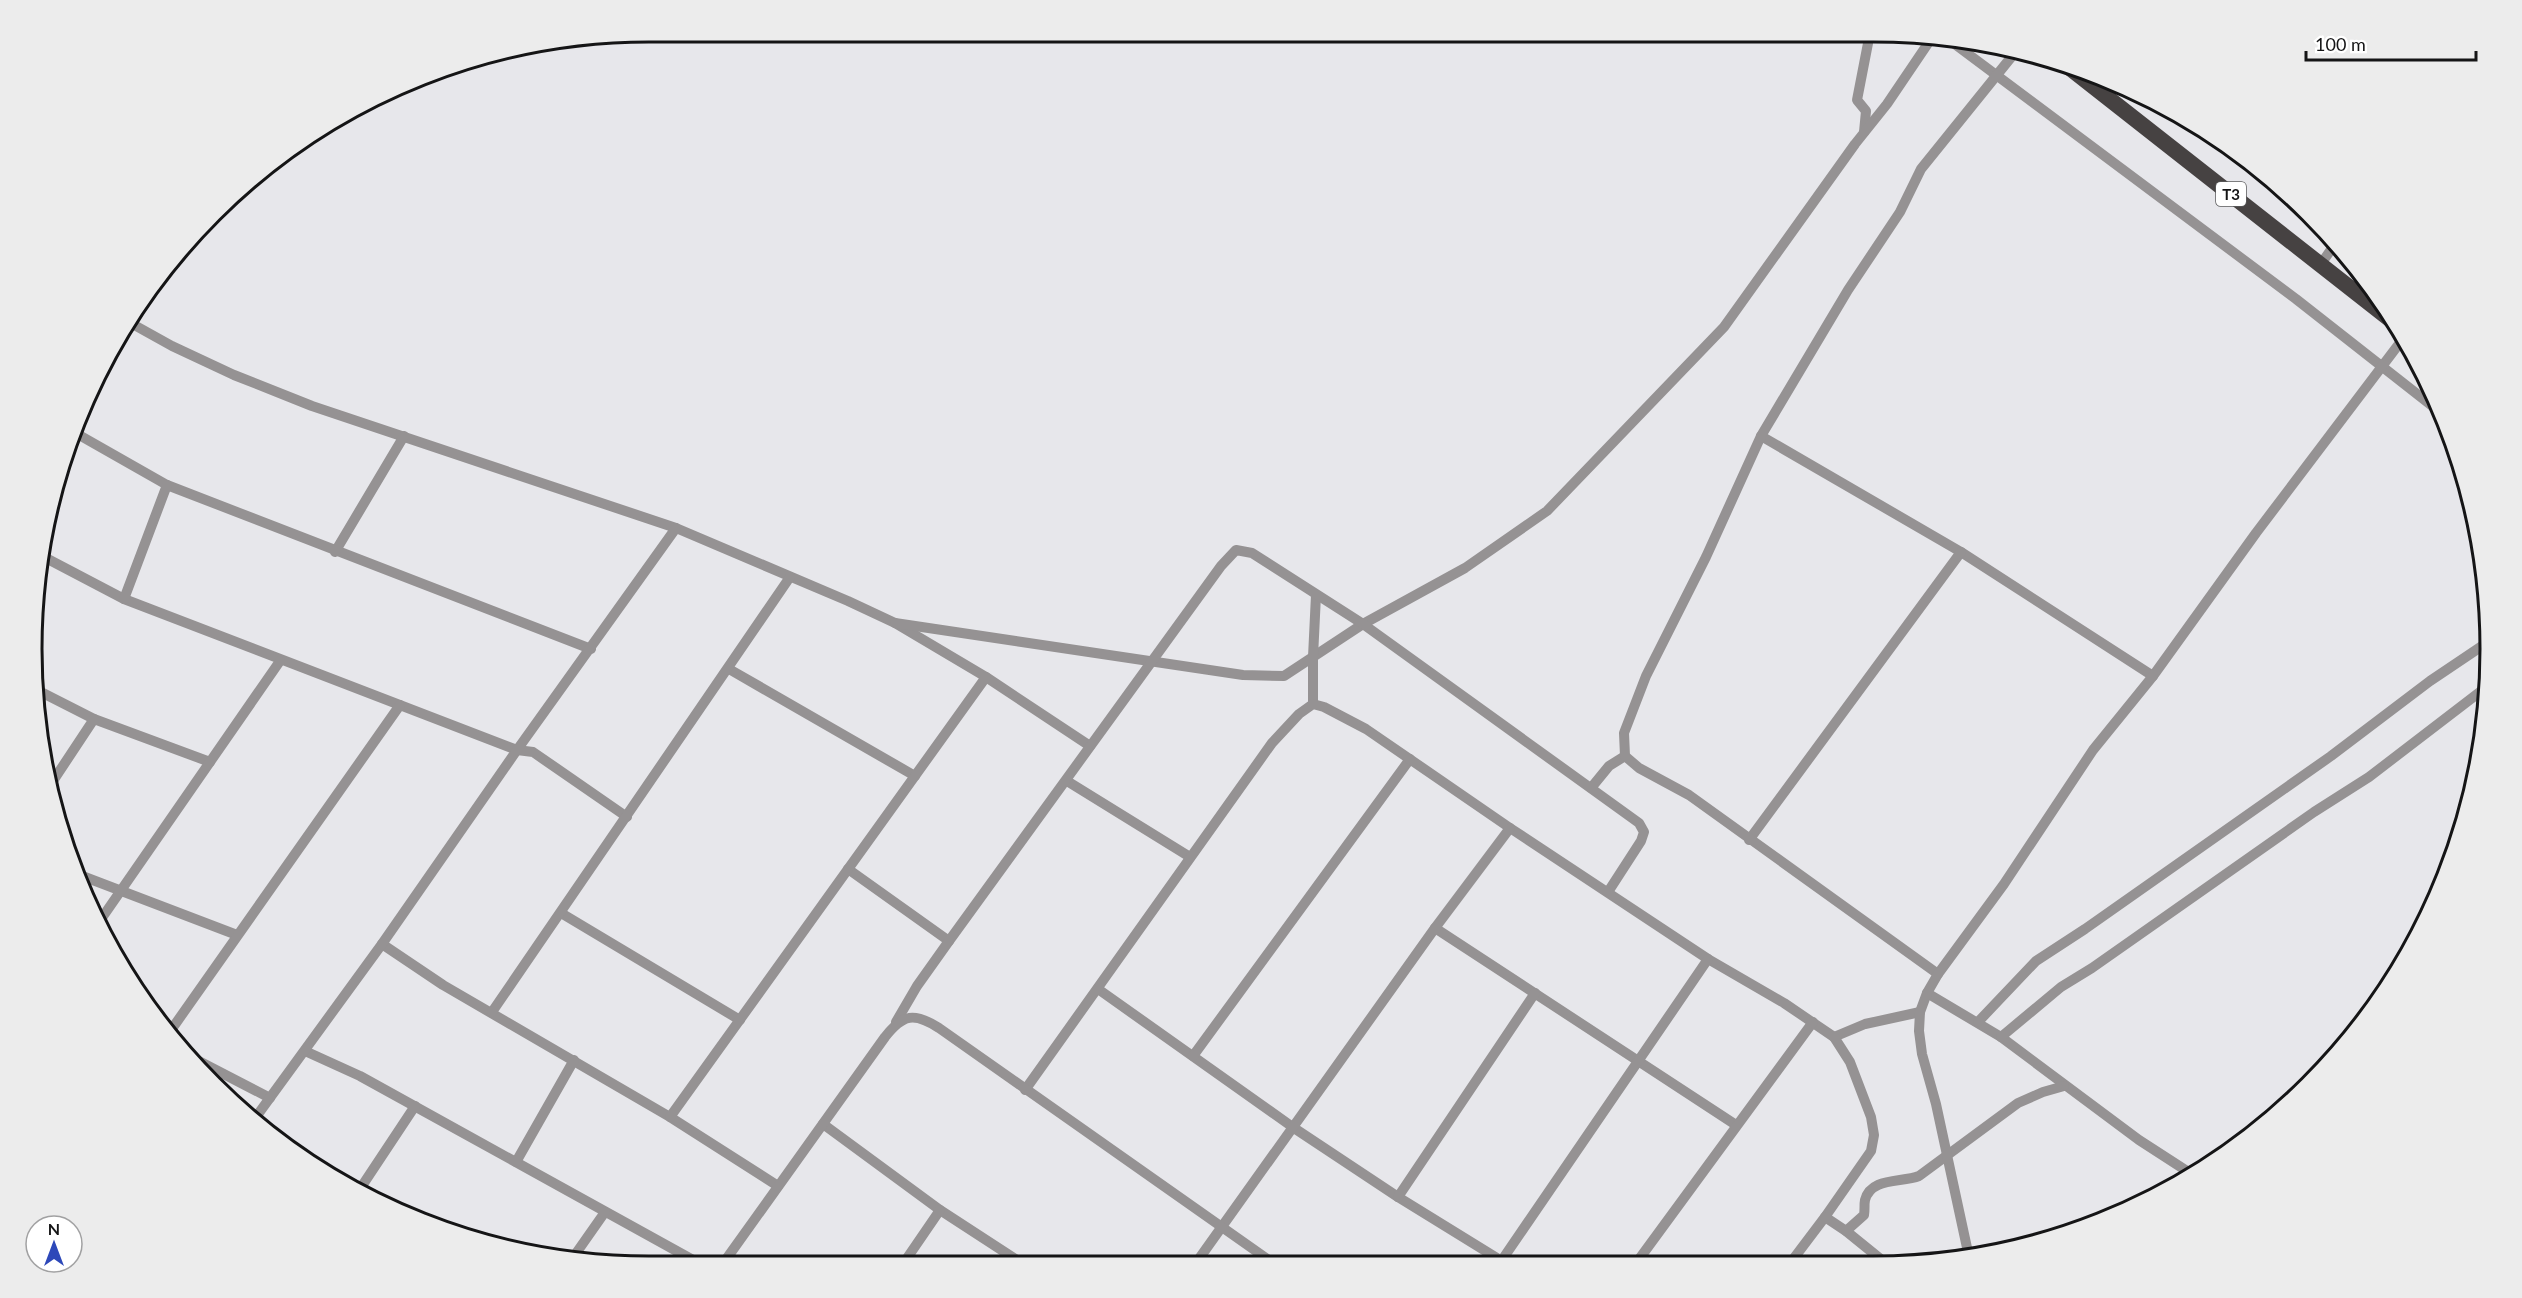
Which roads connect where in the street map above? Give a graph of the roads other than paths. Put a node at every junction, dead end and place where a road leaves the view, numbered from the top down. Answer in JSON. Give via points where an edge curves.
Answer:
{"nodes":[{"id":1,"x":1868,"y":42,"type":"edge"},
{"id":2,"x":1927,"y":44,"type":"edge"},
{"id":3,"x":1961,"y":49,"type":"edge"},
{"id":4,"x":2011,"y":59,"type":"edge"},
{"id":5,"x":1998,"y":75,"type":"junction"},
{"id":6,"x":2087,"y":81,"type":"edge"},
{"id":7,"x":1864,"y":133,"type":"junction"},
{"id":8,"x":2330,"y":251,"type":"edge"},
{"id":9,"x":2321,"y":264,"type":"junction"},
{"id":10,"x":2374,"y":307,"type":"edge"},
{"id":11,"x":135,"y":326,"type":"edge"},
{"id":12,"x":2398,"y":345,"type":"edge"},
{"id":13,"x":2382,"y":366,"type":"junction"},
{"id":14,"x":2426,"y":400,"type":"edge"},
{"id":15,"x":404,"y":436,"type":"junction"},
{"id":16,"x":1761,"y":436,"type":"junction"},
{"id":17,"x":81,"y":437,"type":"edge"},
{"id":18,"x":167,"y":485,"type":"junction"},
{"id":19,"x":676,"y":528,"type":"junction"},
{"id":20,"x":335,"y":552,"type":"junction"},
{"id":21,"x":1961,"y":552,"type":"junction"},
{"id":22,"x":49,"y":560,"type":"edge"},
{"id":23,"x":790,"y":576,"type":"junction"},
{"id":24,"x":1316,"y":595,"type":"junction"},
{"id":25,"x":124,"y":599,"type":"junction"},
{"id":26,"x":896,"y":623,"type":"junction"},
{"id":27,"x":1363,"y":624,"type":"junction"},
{"id":28,"x":2480,"y":647,"type":"edge"},
{"id":29,"x":591,"y":649,"type":"junction"},
{"id":30,"x":1313,"y":657,"type":"junction"},
{"id":31,"x":280,"y":661,"type":"junction"},
{"id":32,"x":1150,"y":662,"type":"junction"},
{"id":33,"x":729,"y":669,"type":"junction"},
{"id":34,"x":2153,"y":676,"type":"junction"},
{"id":35,"x":986,"y":677,"type":"junction"},
{"id":36,"x":43,"y":693,"type":"edge"},
{"id":37,"x":2479,"y":693,"type":"edge"},
{"id":38,"x":1313,"y":704,"type":"junction"},
{"id":39,"x":400,"y":705,"type":"junction"},
{"id":40,"x":94,"y":719,"type":"junction"},
{"id":41,"x":1090,"y":746,"type":"junction"},
{"id":42,"x":517,"y":750,"type":"junction"},
{"id":43,"x":1625,"y":756,"type":"junction"},
{"id":44,"x":1410,"y":759,"type":"junction"},
{"id":45,"x":210,"y":762,"type":"junction"},
{"id":46,"x":56,"y":776,"type":"edge"},
{"id":47,"x":915,"y":776,"type":"junction"},
{"id":48,"x":1067,"y":781,"type":"junction"},
{"id":49,"x":1591,"y":788,"type":"junction"},
{"id":50,"x":627,"y":817,"type":"junction"},
{"id":51,"x":1510,"y":828,"type":"junction"},
{"id":52,"x":1749,"y":840,"type":"junction"},
{"id":53,"x":1190,"y":857,"type":"junction"},
{"id":54,"x":848,"y":869,"type":"junction"},
{"id":55,"x":87,"y":878,"type":"edge"},
{"id":56,"x":120,"y":890,"type":"junction"},
{"id":57,"x":1608,"y":892,"type":"junction"},
{"id":58,"x":561,"y":912,"type":"junction"},
{"id":59,"x":104,"y":915,"type":"edge"},
{"id":60,"x":1435,"y":928,"type":"junction"},
{"id":61,"x":237,"y":935,"type":"junction"},
{"id":62,"x":949,"y":940,"type":"junction"},
{"id":63,"x":382,"y":944,"type":"junction"},
{"id":64,"x":1708,"y":958,"type":"junction"},
{"id":65,"x":1938,"y":974,"type":"junction"},
{"id":66,"x":1098,"y":989,"type":"junction"},
{"id":67,"x":1535,"y":993,"type":"junction"},
{"id":68,"x":1927,"y":993,"type":"junction"},
{"id":69,"x":492,"y":1012,"type":"junction"},
{"id":70,"x":1920,"y":1012,"type":"junction"},
{"id":71,"x":740,"y":1020,"type":"junction"},
{"id":72,"x":896,"y":1022,"type":"junction"},
{"id":73,"x":1813,"y":1022,"type":"junction"},
{"id":74,"x":1978,"y":1022,"type":"junction"},
{"id":75,"x":173,"y":1026,"type":"edge"},
{"id":76,"x":1834,"y":1036,"type":"junction"},
{"id":77,"x":2001,"y":1037,"type":"junction"},
{"id":78,"x":305,"y":1051,"type":"junction"},
{"id":79,"x":1193,"y":1056,"type":"junction"},
{"id":80,"x":574,"y":1060,"type":"junction"},
{"id":81,"x":1638,"y":1061,"type":"junction"},
{"id":82,"x":209,"y":1066,"type":"edge"},
{"id":83,"x":2064,"y":1086,"type":"junction"},
{"id":84,"x":1025,"y":1090,"type":"junction"},
{"id":85,"x":270,"y":1098,"type":"junction"},
{"id":86,"x":415,"y":1106,"type":"junction"},
{"id":87,"x":259,"y":1114,"type":"edge"},
{"id":88,"x":670,"y":1117,"type":"junction"},
{"id":89,"x":823,"y":1124,"type":"junction"},
{"id":90,"x":1736,"y":1125,"type":"junction"},
{"id":91,"x":1294,"y":1128,"type":"junction"},
{"id":92,"x":1946,"y":1157,"type":"junction"},
{"id":93,"x":516,"y":1162,"type":"junction"},
{"id":94,"x":2184,"y":1170,"type":"edge"},
{"id":95,"x":363,"y":1184,"type":"edge"},
{"id":96,"x":778,"y":1186,"type":"junction"},
{"id":97,"x":1398,"y":1197,"type":"junction"},
{"id":98,"x":940,"y":1210,"type":"junction"},
{"id":99,"x":605,"y":1212,"type":"junction"},
{"id":100,"x":1825,"y":1217,"type":"junction"},
{"id":101,"x":1222,"y":1228,"type":"junction"},
{"id":102,"x":1846,"y":1231,"type":"junction"},
{"id":103,"x":1967,"y":1248,"type":"edge"},
{"id":104,"x":577,"y":1252,"type":"edge"},
{"id":105,"x":686,"y":1256,"type":"edge"},
{"id":106,"x":728,"y":1256,"type":"edge"},
{"id":107,"x":908,"y":1256,"type":"edge"},
{"id":108,"x":1011,"y":1256,"type":"edge"},
{"id":109,"x":1201,"y":1256,"type":"edge"},
{"id":110,"x":1263,"y":1256,"type":"edge"},
{"id":111,"x":1495,"y":1256,"type":"edge"},
{"id":112,"x":1506,"y":1256,"type":"edge"},
{"id":113,"x":1641,"y":1256,"type":"edge"},
{"id":114,"x":1796,"y":1256,"type":"edge"},
{"id":115,"x":1877,"y":1256,"type":"edge"}],
"edges":[{"from":1,"to":7,"type":"street","via":[[1857,100],[1866,111]]},
{"from":2,"to":7,"type":"street"},
{"from":3,"to":5,"type":"street"},
{"from":4,"to":5,"type":"street"},
{"from":5,"to":13,"type":"street"},
{"from":5,"to":16,"type":"street","via":[[1921,169],[1900,212]]},
{"from":6,"to":9,"type":"highway","number":"T3"},
{"from":7,"to":27,"type":"street","via":[[1724,327],[1547,511],[1465,568]]},
{"from":8,"to":9,"type":"street"},
{"from":9,"to":10,"type":"highway","number":"T3"},
{"from":11,"to":15,"type":"street","via":[[234,375]]},
{"from":12,"to":13,"type":"street"},
{"from":13,"to":14,"type":"street"},
{"from":13,"to":34,"type":"street"},
{"from":15,"to":19,"type":"street"},
{"from":15,"to":20,"type":"street"},
{"from":16,"to":21,"type":"street"},
{"from":16,"to":43,"type":"street","via":[[1646,676],[1624,733]]},
{"from":17,"to":18,"type":"street"},
{"from":18,"to":20,"type":"street"},
{"from":18,"to":25,"type":"street"},
{"from":19,"to":23,"type":"street"},
{"from":19,"to":29,"type":"street"},
{"from":20,"to":29,"type":"street"},
{"from":21,"to":34,"type":"street"},
{"from":21,"to":52,"type":"street"},
{"from":22,"to":25,"type":"street"},
{"from":23,"to":26,"type":"street"},
{"from":23,"to":33,"type":"street"},
{"from":24,"to":27,"type":"street"},
{"from":24,"to":30,"type":"street"},
{"from":24,"to":32,"type":"street","via":[[1252,553],[1236,550]]},
{"from":25,"to":31,"type":"street"},
{"from":26,"to":32,"type":"street"},
{"from":26,"to":35,"type":"street"},
{"from":27,"to":30,"type":"street"},
{"from":27,"to":49,"type":"street"},
{"from":28,"to":74,"type":"street","via":[[2095,923],[2036,961]]},
{"from":29,"to":42,"type":"street"},
{"from":30,"to":32,"type":"street","via":[[1284,676],[1269,677]]},
{"from":30,"to":38,"type":"street"},
{"from":31,"to":39,"type":"street"},
{"from":31,"to":45,"type":"street"},
{"from":32,"to":41,"type":"street"},
{"from":33,"to":47,"type":"street"},
{"from":33,"to":50,"type":"street"},
{"from":34,"to":65,"type":"street","via":[[2093,750],[2004,884]]},
{"from":35,"to":41,"type":"street"},
{"from":35,"to":47,"type":"street"},
{"from":36,"to":40,"type":"street"},
{"from":37,"to":77,"type":"street","via":[[2369,777],[2061,987]]},
{"from":38,"to":44,"type":"street","via":[[1366,729]]},
{"from":38,"to":53,"type":"street","via":[[1272,743]]},
{"from":39,"to":42,"type":"street"},
{"from":39,"to":61,"type":"street"},
{"from":40,"to":45,"type":"street"},
{"from":40,"to":46,"type":"street"},
{"from":41,"to":48,"type":"street"},
{"from":42,"to":50,"type":"street","via":[[533,752]]},
{"from":42,"to":63,"type":"street"},
{"from":43,"to":49,"type":"street","via":[[1609,766]]},
{"from":43,"to":52,"type":"street","via":[[1689,795]]},
{"from":44,"to":51,"type":"street"},
{"from":44,"to":79,"type":"street"},
{"from":45,"to":56,"type":"street"},
{"from":47,"to":54,"type":"street"},
{"from":48,"to":53,"type":"street"},
{"from":48,"to":62,"type":"street"},
{"from":49,"to":57,"type":"street","via":[[1639,823],[1644,832]]},
{"from":50,"to":58,"type":"street"},
{"from":51,"to":57,"type":"street"},
{"from":51,"to":60,"type":"street"},
{"from":52,"to":65,"type":"street"},
{"from":53,"to":66,"type":"street"},
{"from":54,"to":62,"type":"street"},
{"from":54,"to":71,"type":"street"},
{"from":55,"to":56,"type":"street"},
{"from":56,"to":59,"type":"street"},
{"from":56,"to":61,"type":"street"},
{"from":57,"to":64,"type":"street"},
{"from":58,"to":69,"type":"street"},
{"from":58,"to":71,"type":"street"},
{"from":60,"to":67,"type":"street"},
{"from":60,"to":91,"type":"street"},
{"from":61,"to":75,"type":"street"},
{"from":62,"to":72,"type":"street"},
{"from":63,"to":69,"type":"street","via":[[442,985]]},
{"from":63,"to":78,"type":"street"},
{"from":64,"to":73,"type":"street"},
{"from":64,"to":81,"type":"street"},
{"from":65,"to":68,"type":"street"},
{"from":66,"to":79,"type":"street"},
{"from":66,"to":84,"type":"street"},
{"from":67,"to":81,"type":"street"},
{"from":67,"to":97,"type":"street"},
{"from":68,"to":70,"type":"street"},
{"from":68,"to":74,"type":"street"},
{"from":69,"to":80,"type":"street"},
{"from":70,"to":76,"type":"street"},
{"from":70,"to":92,"type":"street","via":[[1922,1054]]},
{"from":71,"to":88,"type":"street"},
{"from":72,"to":84,"type":"street","via":[[923,1018]]},
{"from":72,"to":89,"type":"street"},
{"from":73,"to":76,"type":"street"},
{"from":73,"to":90,"type":"street"},
{"from":74,"to":77,"type":"street"},
{"from":76,"to":100,"type":"street","via":[[1850,1062],[1874,1135],[1871,1151]]},
{"from":77,"to":83,"type":"street"},
{"from":78,"to":85,"type":"street"},
{"from":78,"to":86,"type":"street"},
{"from":79,"to":91,"type":"street"},
{"from":80,"to":88,"type":"street"},
{"from":80,"to":93,"type":"street"},
{"from":81,"to":90,"type":"street"},
{"from":81,"to":112,"type":"street"},
{"from":82,"to":85,"type":"street"},
{"from":83,"to":92,"type":"street","via":[[2018,1103]]},
{"from":83,"to":94,"type":"street"},
{"from":84,"to":101,"type":"street"},
{"from":85,"to":87,"type":"street"},
{"from":86,"to":93,"type":"street"},
{"from":86,"to":95,"type":"street"},
{"from":88,"to":96,"type":"street"},
{"from":89,"to":96,"type":"street"},
{"from":89,"to":98,"type":"street"},
{"from":90,"to":113,"type":"street"},
{"from":91,"to":97,"type":"street"},
{"from":91,"to":101,"type":"street"},
{"from":92,"to":102,"type":"street","via":[[1919,1176],[1876,1184],[1865,1200],[1864,1215]]},
{"from":92,"to":103,"type":"street"},
{"from":93,"to":99,"type":"street"},
{"from":96,"to":106,"type":"street"},
{"from":97,"to":111,"type":"street"},
{"from":98,"to":107,"type":"street"},
{"from":98,"to":108,"type":"street"},
{"from":99,"to":104,"type":"street"},
{"from":99,"to":105,"type":"street"},
{"from":100,"to":102,"type":"street"},
{"from":100,"to":114,"type":"street"},
{"from":101,"to":109,"type":"street"},
{"from":101,"to":110,"type":"street"},
{"from":102,"to":115,"type":"street"}]}
